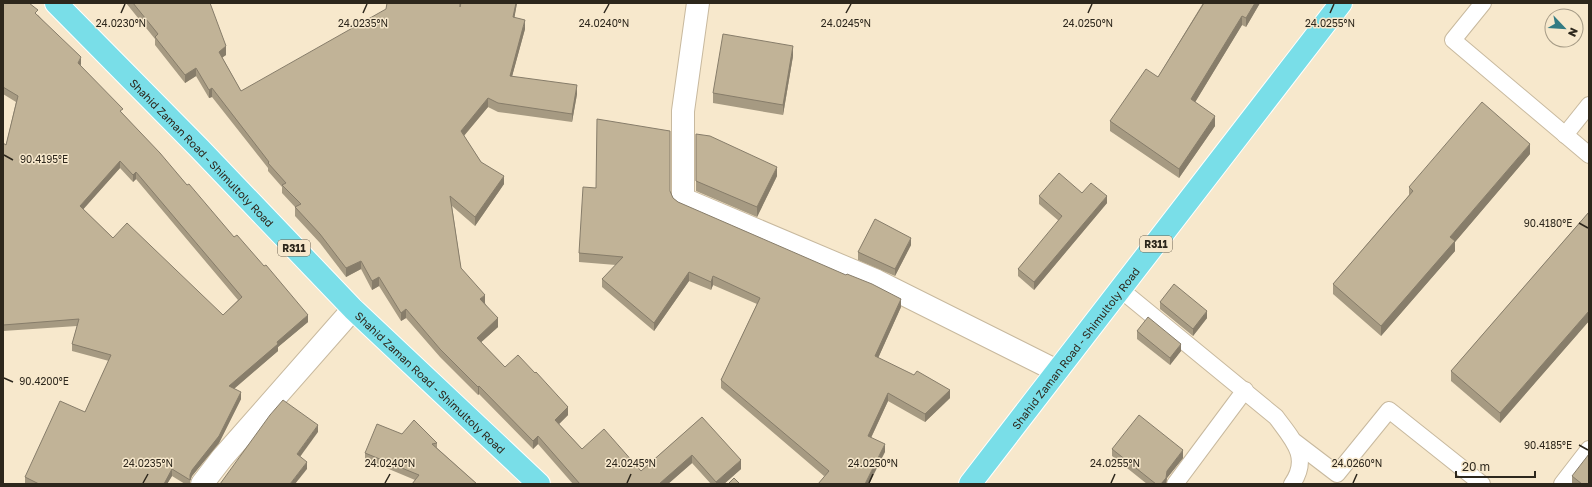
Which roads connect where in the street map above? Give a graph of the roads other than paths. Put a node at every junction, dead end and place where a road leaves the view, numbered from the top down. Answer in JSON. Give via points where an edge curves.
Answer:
{"nodes":[{"id":1,"x":56,"y":3,"type":"edge"},
{"id":2,"x":698,"y":3,"type":"edge"},
{"id":3,"x":1341,"y":3,"type":"edge"},
{"id":4,"x":1483,"y":3,"type":"edge"},
{"id":5,"x":1589,"y":105,"type":"edge"},
{"id":6,"x":1565,"y":135,"type":"junction"},
{"id":7,"x":1589,"y":156,"type":"edge"},
{"id":8,"x":1120,"y":289,"type":"junction"},
{"id":9,"x":353,"y":309,"type":"junction"},
{"id":10,"x":1057,"y":371,"type":"junction"},
{"id":11,"x":1245,"y":390,"type":"junction"},
{"id":12,"x":1294,"y":441,"type":"junction"},
{"id":13,"x":1589,"y":449,"type":"edge"},
{"id":14,"x":202,"y":484,"type":"edge"},
{"id":15,"x":539,"y":484,"type":"edge"},
{"id":16,"x":970,"y":484,"type":"edge"},
{"id":17,"x":1175,"y":484,"type":"edge"},
{"id":18,"x":1292,"y":484,"type":"edge"},
{"id":19,"x":1482,"y":484,"type":"edge"},
{"id":20,"x":1562,"y":484,"type":"edge"}],
"edges":[{"from":1,"to":9,"type":"main road","name":"Shahid Zaman Road - Shimultoly Road","number":"R311"},
{"from":2,"to":10,"type":"street","via":[[683,111],[683,199],[877,281]]},
{"from":3,"to":8,"type":"main road","name":"Shahid Zaman Road - Shimultoly Road","number":"R311"},
{"from":4,"to":6,"type":"lane","via":[[1452,40]]},
{"from":5,"to":6,"type":"lane"},
{"from":6,"to":7,"type":"lane"},
{"from":8,"to":10,"type":"main road","name":"Shahid Zaman Road - Shimultoly Road","number":"R311"},
{"from":8,"to":11,"type":"lane"},
{"from":9,"to":14,"type":"street"},
{"from":9,"to":15,"type":"main road","name":"Shahid Zaman Road - Shimultoly Road","number":"R311"},
{"from":10,"to":16,"type":"main road","name":"Shahid Zaman Road - Shimultoly Road","number":"R311"},
{"from":11,"to":12,"type":"lane","via":[[1276,417]]},
{"from":11,"to":17,"type":"lane"},
{"from":12,"to":18,"type":"lane","via":[[1300,455],[1300,467]]},
{"from":12,"to":19,"type":"lane","via":[[1337,474],[1389,410]]},
{"from":13,"to":20,"type":"lane"}]}
